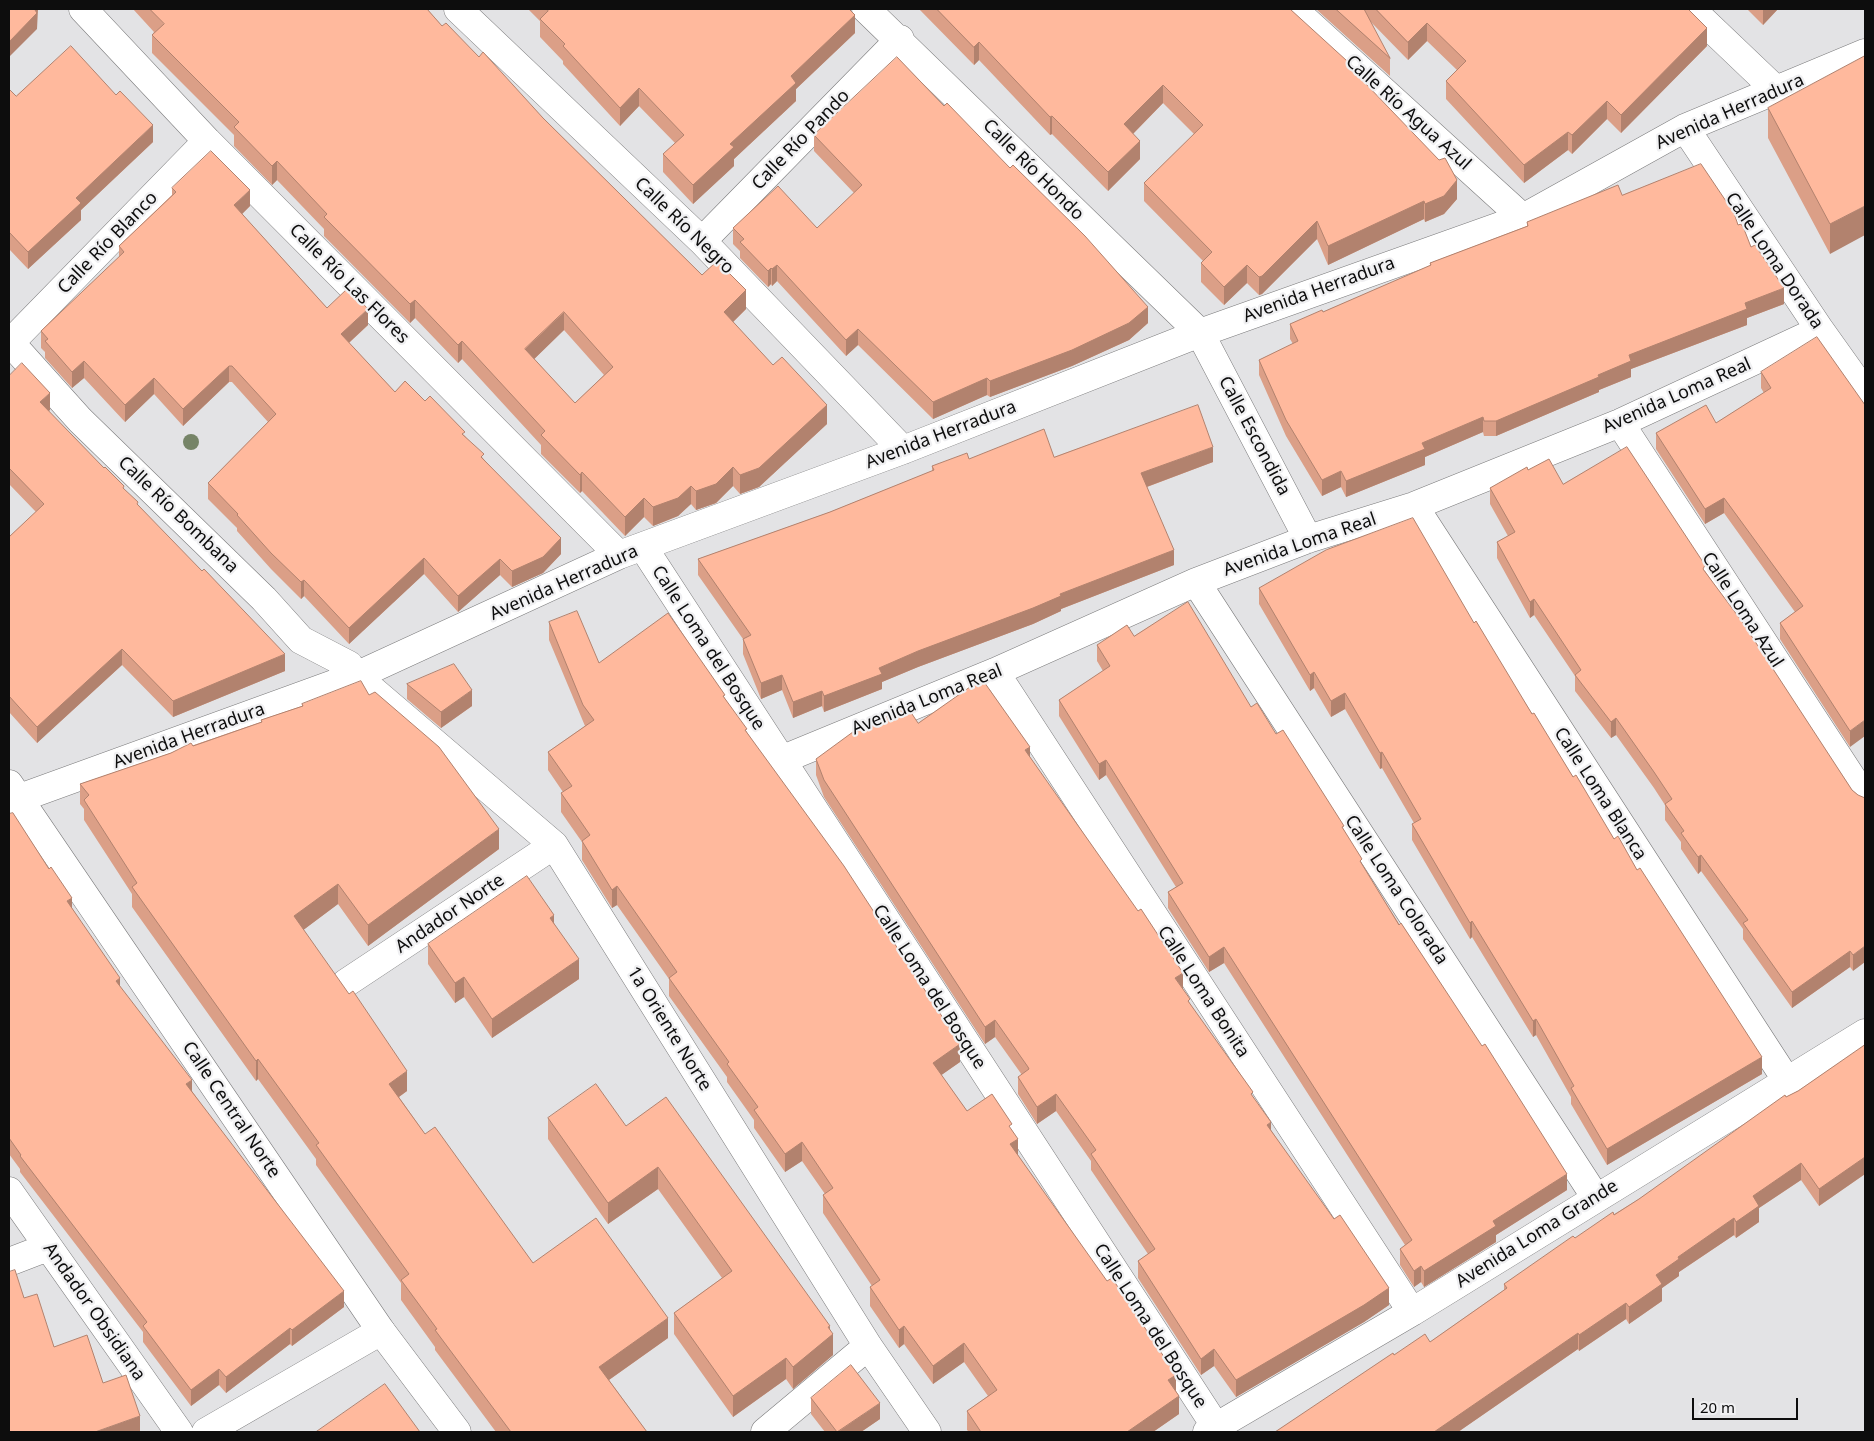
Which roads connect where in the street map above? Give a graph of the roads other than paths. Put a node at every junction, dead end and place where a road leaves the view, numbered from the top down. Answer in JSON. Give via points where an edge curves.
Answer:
{"nodes":[{"id":1,"x":85,"y":9,"type":"edge"},
{"id":2,"x":458,"y":9,"type":"edge"},
{"id":3,"x":866,"y":9,"type":"edge"},
{"id":4,"x":1293,"y":9,"type":"edge"},
{"id":5,"x":1691,"y":9,"type":"edge"},
{"id":6,"x":900,"y":39,"type":"junction"},
{"id":7,"x":1865,"y":53,"type":"edge"},
{"id":8,"x":1776,"y":90,"type":"junction"},
{"id":9,"x":1685,"y":128,"type":"junction"},
{"id":10,"x":207,"y":141,"type":"junction"},
{"id":11,"x":1524,"y":218,"type":"junction"},
{"id":12,"x":702,"y":241,"type":"junction"},
{"id":13,"x":1820,"y":330,"type":"junction"},
{"id":14,"x":1200,"y":333,"type":"junction"},
{"id":15,"x":9,"y":343,"type":"edge"},
{"id":16,"x":1865,"y":393,"type":"edge"},
{"id":17,"x":1620,"y":423,"type":"junction"},
{"id":18,"x":903,"y":450,"type":"junction"},
{"id":19,"x":1414,"y":506,"type":"junction"},
{"id":20,"x":1308,"y":539,"type":"junction"},
{"id":21,"x":631,"y":551,"type":"junction"},
{"id":22,"x":1196,"y":582,"type":"junction"},
{"id":23,"x":995,"y":672,"type":"junction"},
{"id":24,"x":356,"y":676,"type":"junction"},
{"id":25,"x":781,"y":760,"type":"junction"},
{"id":26,"x":12,"y":795,"type":"edge"},
{"id":27,"x":1865,"y":798,"type":"edge"},
{"id":28,"x":554,"y":845,"type":"junction"},
{"id":29,"x":346,"y":982,"type":"dead end"},
{"id":30,"x":1865,"y":1033,"type":"edge"},
{"id":31,"x":1787,"y":1082,"type":"junction"},
{"id":32,"x":9,"y":1191,"type":"edge"},
{"id":33,"x":1596,"y":1198,"type":"junction"},
{"id":34,"x":48,"y":1247,"type":"junction"},
{"id":35,"x":9,"y":1262,"type":"edge"},
{"id":36,"x":1412,"y":1312,"type":"junction"},
{"id":37,"x":381,"y":1331,"type":"junction"},
{"id":38,"x":868,"y":1346,"type":"junction"},
{"id":39,"x":1211,"y":1430,"type":"edge"},
{"id":40,"x":179,"y":1432,"type":"edge"},
{"id":41,"x":206,"y":1432,"type":"edge"},
{"id":42,"x":457,"y":1432,"type":"edge"},
{"id":43,"x":765,"y":1432,"type":"edge"},
{"id":44,"x":926,"y":1432,"type":"edge"}],
"edges":[{"from":1,"to":10,"type":"street","name":"Calle Río Las Flores"},
{"from":2,"to":12,"type":"street","name":"Calle Río Negro"},
{"from":3,"to":6,"type":"street","name":"Calle Río Hondo"},
{"from":4,"to":11,"type":"street","name":"Calle Río Agua Azul"},
{"from":5,"to":8,"type":"street"},
{"from":6,"to":12,"type":"street","name":"Calle Río Pando"},
{"from":6,"to":14,"type":"street","name":"Calle Río Hondo"},
{"from":7,"to":8,"type":"street","name":"Avenida Herradura"},
{"from":8,"to":9,"type":"street","name":"Avenida Herradura"},
{"from":9,"to":11,"type":"street","name":"Avenida Herradura"},
{"from":9,"to":13,"type":"street","name":"Calle Loma Dorada"},
{"from":10,"to":15,"type":"street","name":"Calle Río Blanco"},
{"from":10,"to":21,"type":"street","name":"Calle Río Las Flores"},
{"from":11,"to":14,"type":"street","name":"Avenida Herradura"},
{"from":12,"to":18,"type":"street","name":"Calle Río Negro"},
{"from":13,"to":16,"type":"street","name":"Calle Loma Dorada"},
{"from":13,"to":17,"type":"street","name":"Avenida Loma Real"},
{"from":14,"to":18,"type":"street","name":"Avenida Herradura"},
{"from":14,"to":20,"type":"street","name":"Calle Escondida"},
{"from":15,"to":24,"type":"street","name":"Calle Río Bombana","via":[[80,420],[264,599],[301,640],[349,664]]},
{"from":17,"to":19,"type":"street","name":"Avenida Loma Real"},
{"from":17,"to":27,"type":"street","name":"Calle Loma Azul"},
{"from":18,"to":21,"type":"street","name":"Avenida Herradura"},
{"from":19,"to":20,"type":"street","name":"Avenida Loma Real"},
{"from":19,"to":31,"type":"street","name":"Calle Loma Blanca"},
{"from":20,"to":22,"type":"street","name":"Avenida Loma Real"},
{"from":21,"to":24,"type":"street","name":"Avenida Herradura"},
{"from":21,"to":25,"type":"street","name":"Calle Loma del Bosque"},
{"from":22,"to":23,"type":"street","name":"Avenida Loma Real"},
{"from":22,"to":33,"type":"street","name":"Calle Loma Colorada"},
{"from":23,"to":25,"type":"street","name":"Avenida Loma Real"},
{"from":23,"to":36,"type":"street","name":"Calle Loma Bonita"},
{"from":24,"to":26,"type":"street","name":"Avenida Herradura"},
{"from":24,"to":28,"type":"street","name":"1a Oriente Norte"},
{"from":25,"to":39,"type":"street","name":"Calle Loma del Bosque"},
{"from":26,"to":37,"type":"street","name":"Calle Central Norte"},
{"from":28,"to":29,"type":"street","name":"Andador Norte"},
{"from":28,"to":38,"type":"street","name":"1a Oriente Norte"},
{"from":30,"to":31,"type":"street","name":"Avenida Loma Grande"},
{"from":31,"to":33,"type":"street","name":"Avenida Loma Grande"},
{"from":32,"to":34,"type":"street","name":"Andador Obsidiana"},
{"from":33,"to":36,"type":"street","name":"Avenida Loma Grande"},
{"from":34,"to":35,"type":"street"},
{"from":34,"to":40,"type":"street","name":"Andador Obsidiana"},
{"from":36,"to":39,"type":"street","name":"Avenida Loma Grande"},
{"from":37,"to":41,"type":"street"},
{"from":37,"to":42,"type":"street","name":"Calle Central Norte"},
{"from":38,"to":43,"type":"street"},
{"from":38,"to":44,"type":"street","name":"1a Oriente Norte"}]}
